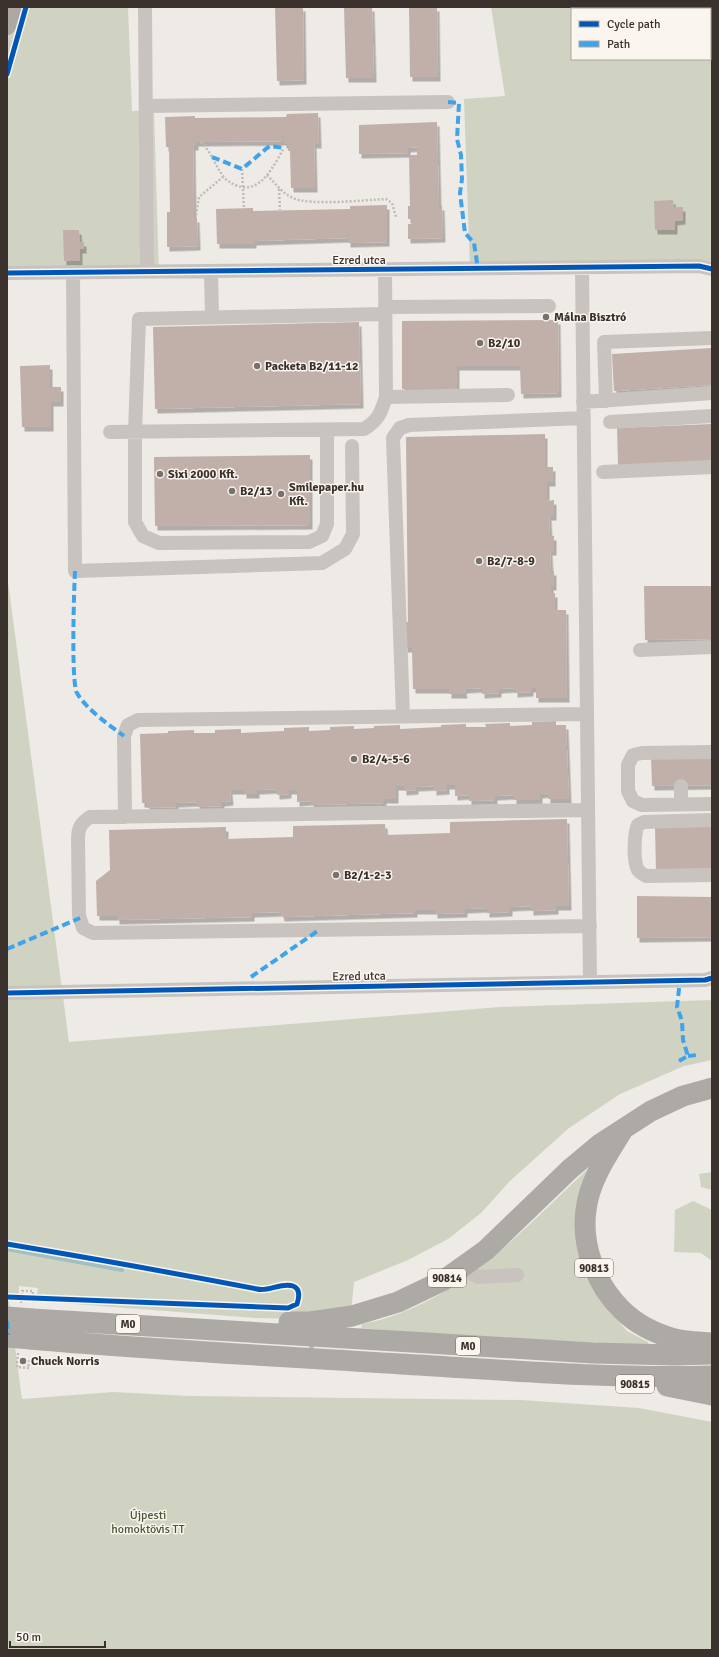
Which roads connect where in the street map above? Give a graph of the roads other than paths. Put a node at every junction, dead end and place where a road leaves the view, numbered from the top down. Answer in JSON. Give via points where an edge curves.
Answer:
{"nodes":[{"id":1,"x":14,"y":7,"type":"edge"},
{"id":2,"x":145,"y":7,"type":"edge"},
{"id":3,"x":7,"y":26,"type":"edge"},
{"id":4,"x":448,"y":102,"type":"dead end"},
{"id":5,"x":146,"y":106,"type":"junction"},
{"id":6,"x":582,"y":268,"type":"junction"},
{"id":7,"x":712,"y":269,"type":"edge"},
{"id":8,"x":385,"y":270,"type":"junction"},
{"id":9,"x":73,"y":272,"type":"junction"},
{"id":10,"x":147,"y":272,"type":"junction"},
{"id":11,"x":211,"y":272,"type":"junction"},
{"id":12,"x":7,"y":273,"type":"edge"},
{"id":13,"x":549,"y":306,"type":"dead end"},
{"id":14,"x":385,"y":311,"type":"junction"},
{"id":15,"x":212,"y":317,"type":"junction"},
{"id":16,"x":712,"y":338,"type":"edge"},
{"id":17,"x":712,"y":393,"type":"edge"},
{"id":18,"x":508,"y":395,"type":"dead end"},
{"id":19,"x":386,"y":396,"type":"junction"},
{"id":20,"x":583,"y":402,"type":"junction"},
{"id":21,"x":606,"y":402,"type":"junction"},
{"id":22,"x":712,"y":416,"type":"edge"},
{"id":23,"x":584,"y":418,"type":"junction"},
{"id":24,"x":610,"y":422,"type":"dead end"},
{"id":25,"x":327,"y":430,"type":"junction"},
{"id":26,"x":110,"y":432,"type":"dead end"},
{"id":27,"x":135,"y":432,"type":"junction"},
{"id":28,"x":352,"y":446,"type":"dead end"},
{"id":29,"x":712,"y":467,"type":"edge"},
{"id":30,"x":603,"y":472,"type":"dead end"},
{"id":31,"x":712,"y":647,"type":"edge"},
{"id":32,"x":640,"y":650,"type":"dead end"},
{"id":33,"x":587,"y":714,"type":"junction"},
{"id":34,"x":402,"y":716,"type":"junction"},
{"id":35,"x":712,"y":752,"type":"edge"},
{"id":36,"x":681,"y":786,"type":"dead end"},
{"id":37,"x":681,"y":804,"type":"junction"},
{"id":38,"x":712,"y":804,"type":"edge"},
{"id":39,"x":588,"y":810,"type":"junction"},
{"id":40,"x":125,"y":817,"type":"junction"},
{"id":41,"x":712,"y":820,"type":"edge"},
{"id":42,"x":712,"y":875,"type":"edge"},
{"id":43,"x":590,"y":926,"type":"junction"},
{"id":44,"x":712,"y":978,"type":"edge"},
{"id":45,"x":590,"y":982,"type":"junction"},
{"id":46,"x":7,"y":993,"type":"edge"},
{"id":47,"x":712,"y":1088,"type":"edge"},
{"id":48,"x":623,"y":1130,"type":"junction"},
{"id":49,"x":463,"y":1268,"type":"junction"},
{"id":50,"x":517,"y":1275,"type":"dead end"},
{"id":51,"x":7,"y":1317,"type":"edge"},
{"id":52,"x":31,"y":1329,"type":"junction"},
{"id":53,"x":225,"y":1330,"type":"junction"},
{"id":54,"x":7,"y":1337,"type":"edge"},
{"id":55,"x":712,"y":1343,"type":"edge"},
{"id":56,"x":712,"y":1354,"type":"edge"},
{"id":57,"x":558,"y":1373,"type":"junction"},
{"id":58,"x":712,"y":1376,"type":"edge"},
{"id":59,"x":712,"y":1395,"type":"edge"}],
"edges":[{"from":1,"to":3,"type":"main road"},
{"from":2,"to":5,"type":"street"},
{"from":4,"to":5,"type":"street"},
{"from":5,"to":10,"type":"street"},
{"from":6,"to":7,"type":"street","name":"Ezred utca","via":[[699,266]]},
{"from":6,"to":8,"type":"street","name":"Ezred utca"},
{"from":6,"to":20,"type":"street"},
{"from":8,"to":11,"type":"street","name":"Ezred utca"},
{"from":8,"to":14,"type":"street"},
{"from":9,"to":10,"type":"street","name":"Ezred utca"},
{"from":9,"to":12,"type":"street","name":"Ezred utca"},
{"from":9,"to":28,"type":"street","via":[[75,571],[322,563],[344,549],[352,534]]},
{"from":10,"to":11,"type":"street","name":"Ezred utca"},
{"from":11,"to":15,"type":"street"},
{"from":13,"to":14,"type":"street"},
{"from":14,"to":15,"type":"street"},
{"from":14,"to":19,"type":"street"},
{"from":15,"to":27,"type":"street","via":[[139,319]]},
{"from":16,"to":21,"type":"street","via":[[604,342]]},
{"from":17,"to":21,"type":"street"},
{"from":18,"to":19,"type":"street"},
{"from":19,"to":25,"type":"street","via":[[380,415],[364,429]]},
{"from":20,"to":21,"type":"street"},
{"from":20,"to":23,"type":"street"},
{"from":22,"to":24,"type":"street"},
{"from":23,"to":33,"type":"street"},
{"from":23,"to":34,"type":"street","via":[[409,424],[400,428],[393,438]]},
{"from":25,"to":27,"type":"street"},
{"from":25,"to":27,"type":"street","via":[[327,524],[322,536],[310,542],[159,543],[143,536],[135,522]]},
{"from":26,"to":27,"type":"street"},
{"from":29,"to":30,"type":"street"},
{"from":31,"to":32,"type":"street"},
{"from":33,"to":34,"type":"street"},
{"from":33,"to":39,"type":"street"},
{"from":34,"to":40,"type":"street","via":[[138,720],[128,725],[124,736]]},
{"from":35,"to":37,"type":"street","via":[[633,755],[628,765],[628,791],[633,800],[642,805]]},
{"from":36,"to":37,"type":"street"},
{"from":37,"to":38,"type":"street"},
{"from":39,"to":40,"type":"street"},
{"from":39,"to":43,"type":"street"},
{"from":40,"to":43,"type":"street","via":[[90,817],[82,822],[78,831],[79,915],[83,928],[93,933]]},
{"from":41,"to":42,"type":"street","via":[[644,822],[638,825],[635,831],[636,866],[639,872],[646,876]]},
{"from":43,"to":45,"type":"street"},
{"from":44,"to":45,"type":"street","name":"Ezred utca"},
{"from":45,"to":46,"type":"street","name":"Ezred utca"},
{"from":47,"to":48,"type":"highway","number":"90813","via":[[683,1096],[651,1111]]},
{"from":48,"to":49,"type":"highway","number":"90814","via":[[600,1144],[570,1169],[486,1250]]},
{"from":48,"to":55,"type":"highway","number":"90813","via":[[593,1182],[586,1210],[585,1231],[594,1269],[622,1310],[639,1323],[676,1340]]},
{"from":49,"to":50,"type":"street","via":[[478,1277]]},
{"from":49,"to":53,"type":"highway","number":"90814","via":[[398,1302],[352,1316],[310,1322],[253,1323]]},
{"from":51,"to":52,"type":"highway","number":"M0","bridge":true},
{"from":52,"to":53,"type":"highway","number":"M0"},
{"from":52,"to":54,"type":"highway","number":"M0","bridge":true},
{"from":52,"to":57,"type":"highway","number":"M0","via":[[108,1346]]},
{"from":53,"to":56,"type":"highway","number":"M0","via":[[593,1353]]},
{"from":57,"to":58,"type":"highway","number":"M0"},
{"from":57,"to":59,"type":"highway","number":"90815","via":[[600,1382],[674,1387]]}]}
